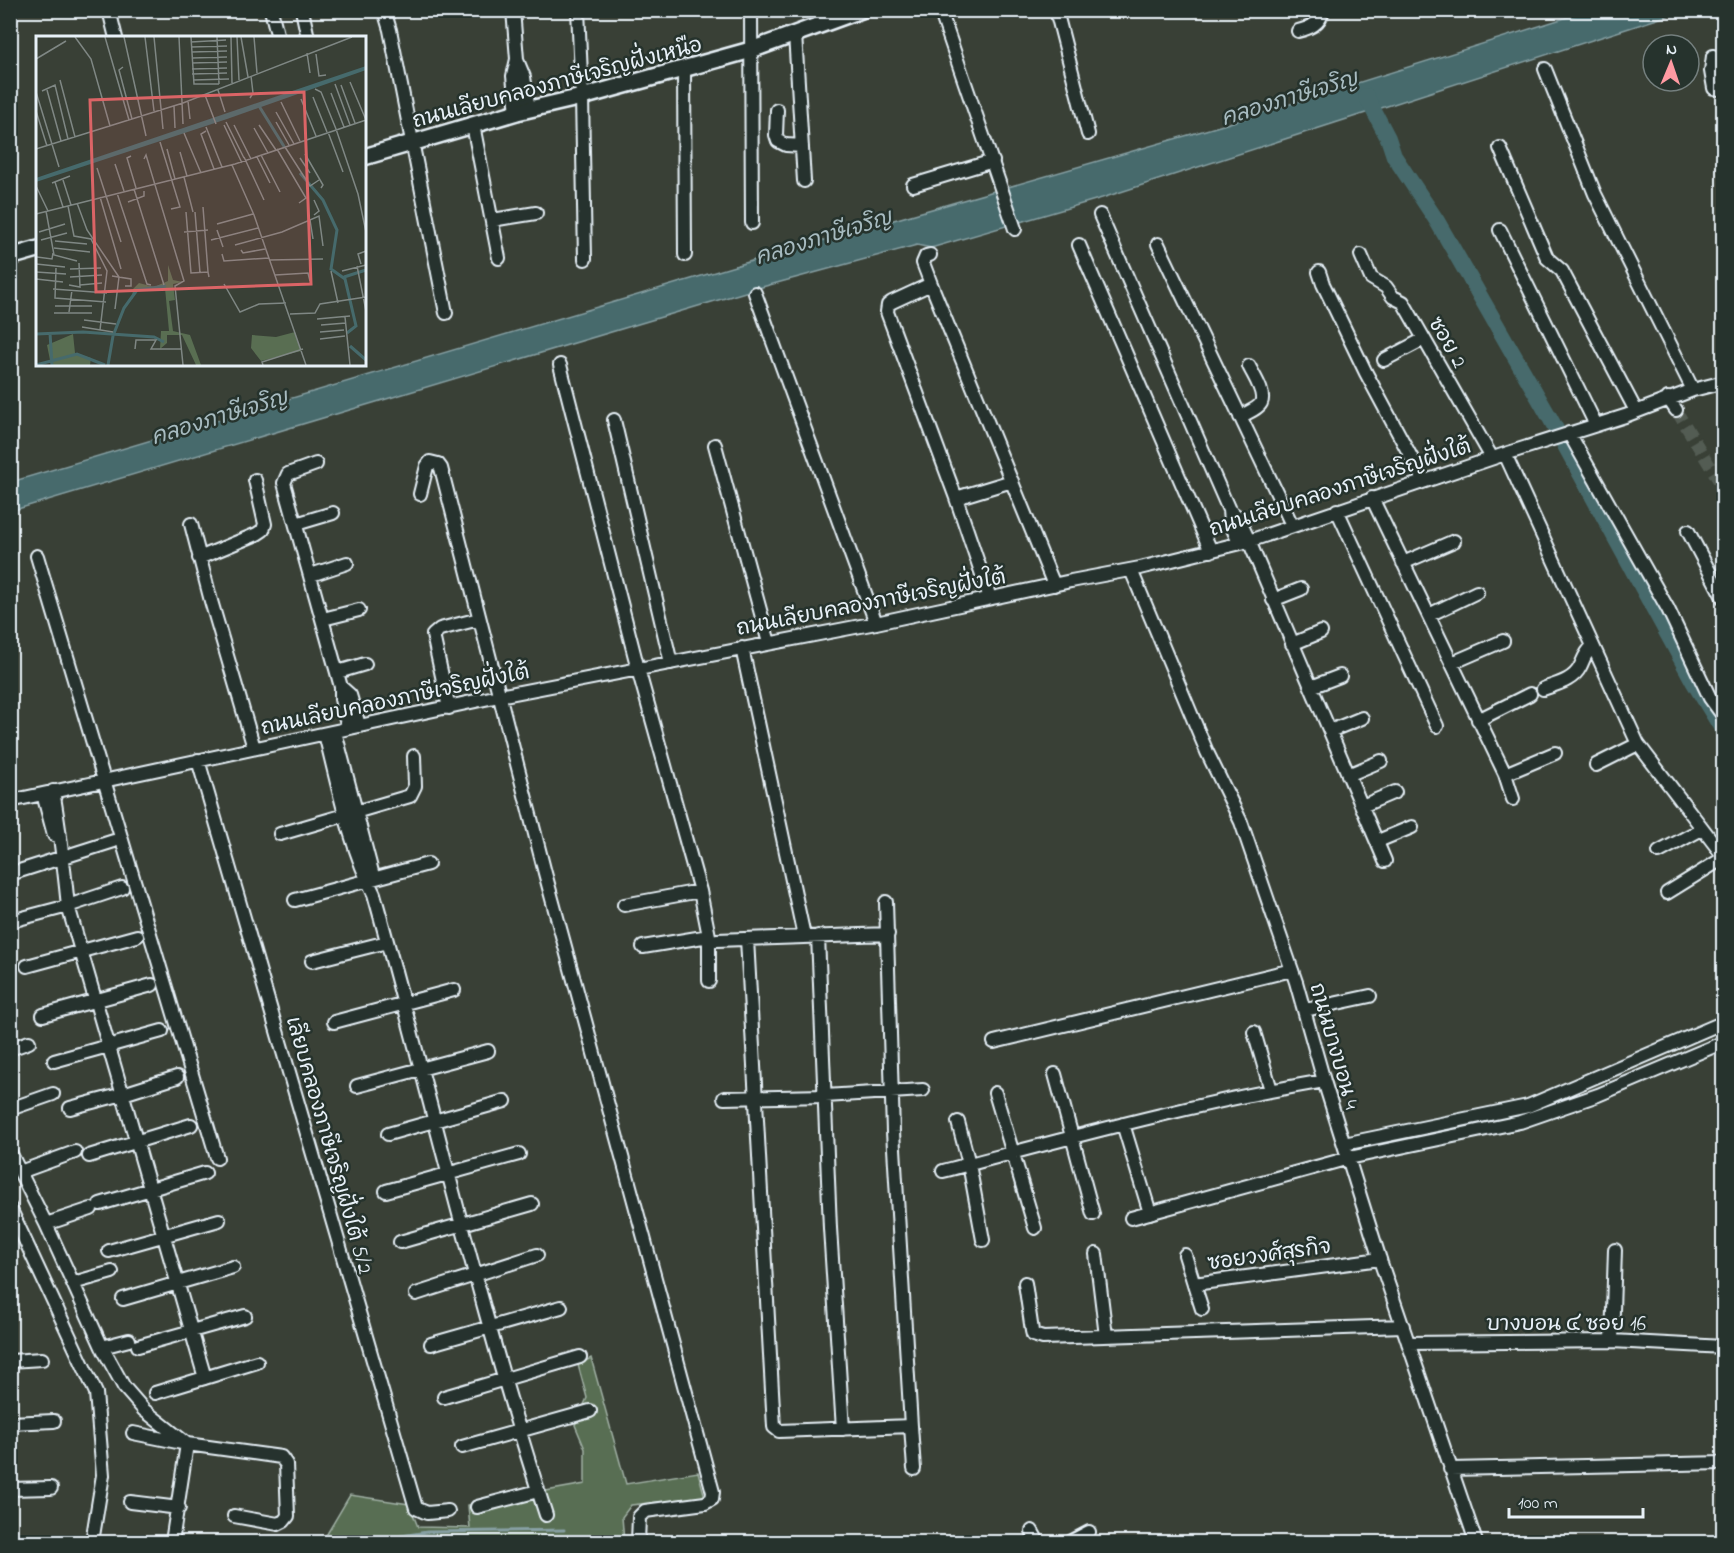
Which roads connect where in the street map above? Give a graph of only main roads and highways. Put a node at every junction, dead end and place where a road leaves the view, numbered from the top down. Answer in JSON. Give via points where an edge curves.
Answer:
{"nodes":[{"id":1,"x":861,"y":10,"type":"edge"},
{"id":2,"x":366,"y":156,"type":"edge"},
{"id":3,"x":36,"y":250,"type":"edge"},
{"id":4,"x":10,"y":256,"type":"edge"}],
"edges":[{"from":1,"to":2,"type":"main road","name":"ถนนเลียบคลองภาษีเจริญฝั่งเหนือ","via":[[751,50]]},
{"from":3,"to":4,"type":"main road"}]}
